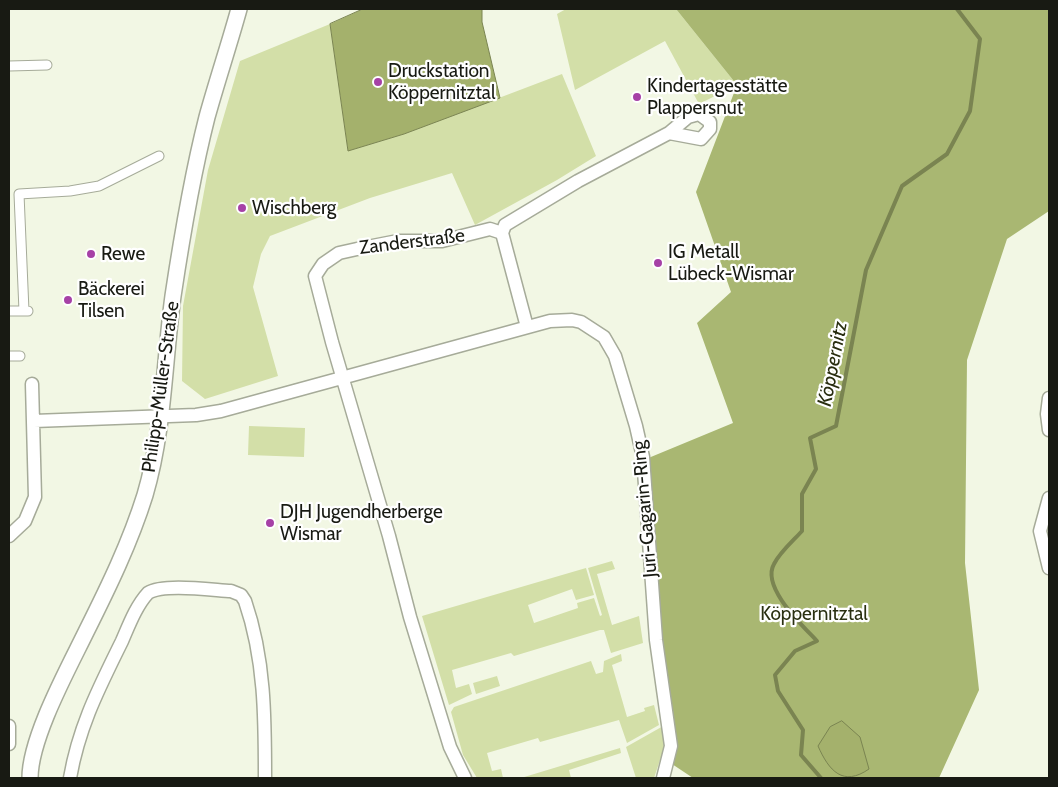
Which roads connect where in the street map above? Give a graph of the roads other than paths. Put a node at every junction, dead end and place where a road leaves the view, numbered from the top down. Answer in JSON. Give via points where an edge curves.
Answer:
{"nodes":[{"id":1,"x":238,"y":9,"type":"edge"},
{"id":2,"x":47,"y":65,"type":"dead end"},
{"id":3,"x":9,"y":66,"type":"edge"},
{"id":4,"x":668,"y":133,"type":"dead end"},
{"id":5,"x":159,"y":156,"type":"dead end"},
{"id":6,"x":502,"y":233,"type":"junction"},
{"id":7,"x":9,"y":312,"type":"edge"},
{"id":8,"x":527,"y":327,"type":"junction"},
{"id":9,"x":9,"y":356,"type":"edge"},
{"id":10,"x":20,"y":356,"type":"dead end"},
{"id":11,"x":343,"y":377,"type":"junction"},
{"id":12,"x":32,"y":384,"type":"dead end"},
{"id":13,"x":1049,"y":398,"type":"edge"},
{"id":14,"x":159,"y":416,"type":"junction"},
{"id":15,"x":34,"y":421,"type":"junction"},
{"id":16,"x":1049,"y":430,"type":"edge"},
{"id":17,"x":1049,"y":498,"type":"edge"},
{"id":18,"x":9,"y":536,"type":"edge"},
{"id":19,"x":1049,"y":568,"type":"edge"},
{"id":20,"x":9,"y":726,"type":"edge"},
{"id":21,"x":9,"y":744,"type":"edge"},
{"id":22,"x":30,"y":778,"type":"edge"},
{"id":23,"x":70,"y":778,"type":"edge"},
{"id":24,"x":265,"y":778,"type":"edge"},
{"id":25,"x":465,"y":778,"type":"edge"},
{"id":26,"x":663,"y":778,"type":"edge"}],
"edges":[{"from":1,"to":14,"type":"street","name":"Philipp-Müller-Straße","via":[[196,164],[168,334]]},
{"from":2,"to":3,"type":"street"},
{"from":4,"to":6,"type":"street","via":[[512,218]]},
{"from":5,"to":7,"type":"street","via":[[99,186],[70,192],[20,194],[26,311]]},
{"from":6,"to":8,"type":"street"},
{"from":6,"to":11,"type":"street","name":"Zanderstraße","via":[[490,229],[442,241],[398,241],[339,254],[323,264],[315,276],[317,289]]},
{"from":8,"to":11,"type":"street","name":"Juri-Gagarin-Ring"},
{"from":8,"to":26,"type":"street","name":"Juri-Gagarin-Ring","via":[[572,320],[597,331],[610,346],[629,400],[643,457],[656,640],[670,724],[671,746]]},
{"from":9,"to":10,"type":"street"},
{"from":11,"to":14,"type":"street","name":"Juri-Gagarin-Ring","via":[[221,411]]},
{"from":11,"to":25,"type":"street","via":[[415,634],[450,747]]},
{"from":12,"to":15,"type":"street"},
{"from":13,"to":16,"type":"street"},
{"from":14,"to":15,"type":"street","name":"Juri-Gagarin-Ring"},
{"from":14,"to":22,"type":"street","name":"Philipp-Müller-Straße","via":[[149,478],[133,530],[63,678],[37,745]]},
{"from":15,"to":18,"type":"street","via":[[35,498],[24,521]]},
{"from":17,"to":19,"type":"street","via":[[1040,531]]},
{"from":20,"to":21,"type":"street"},
{"from":23,"to":24,"type":"street","via":[[88,711],[129,625],[148,593],[168,589],[231,591],[245,601],[260,660]]}]}
